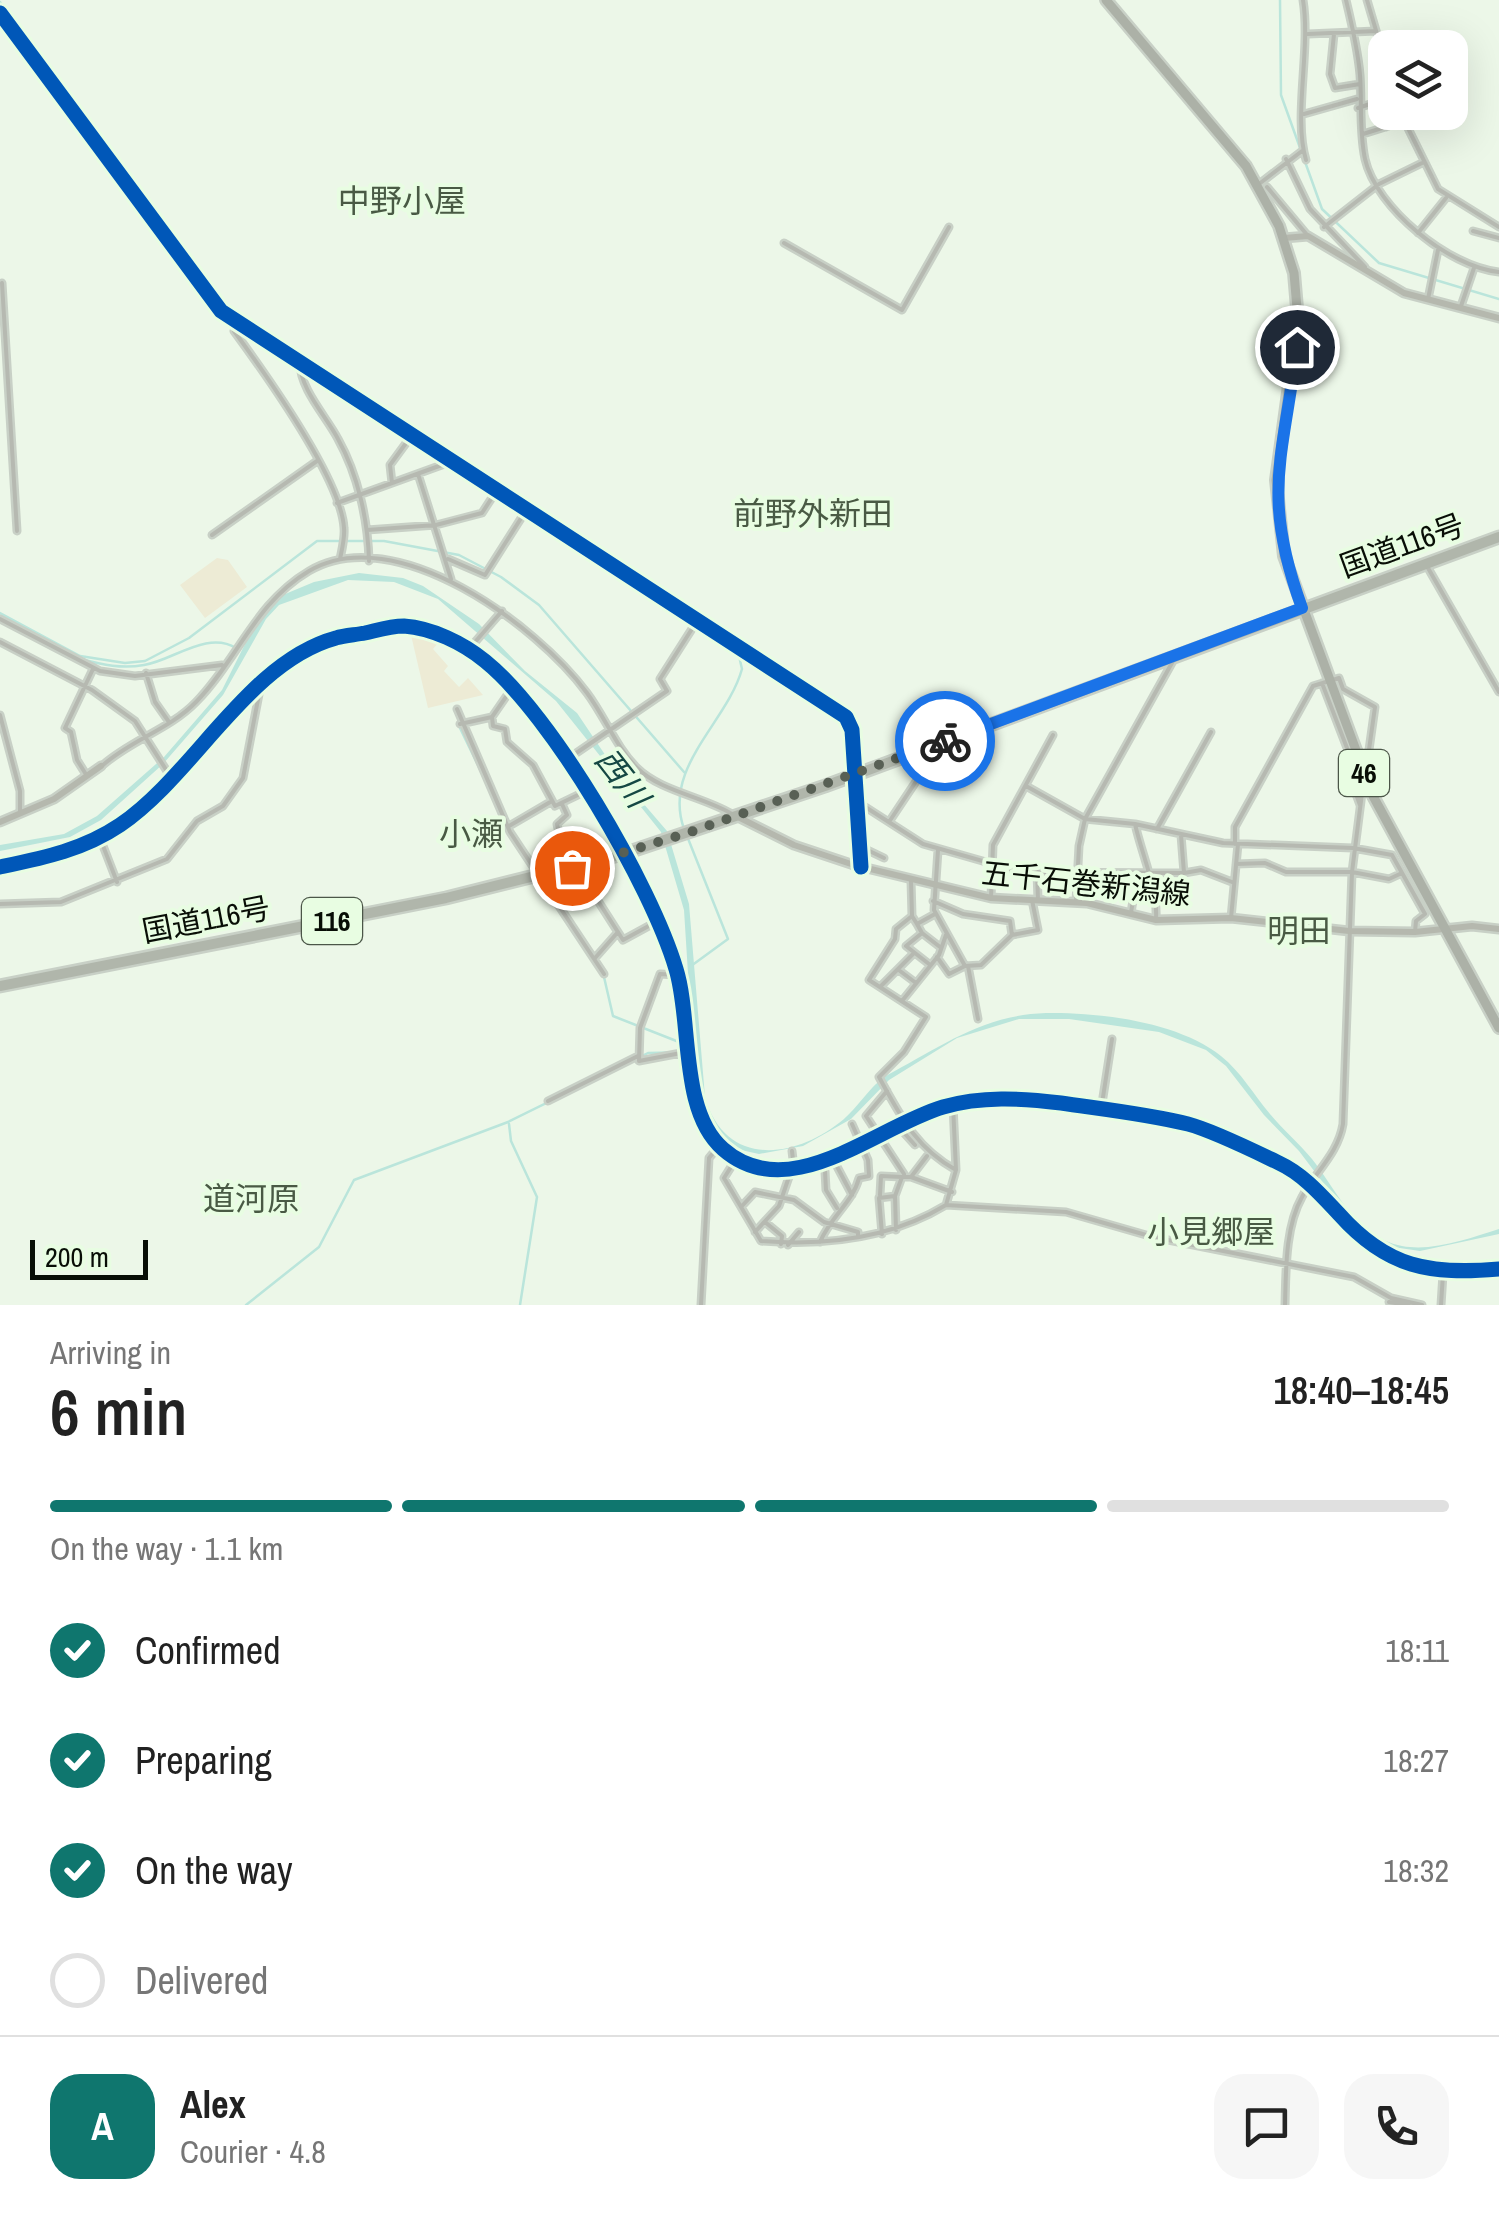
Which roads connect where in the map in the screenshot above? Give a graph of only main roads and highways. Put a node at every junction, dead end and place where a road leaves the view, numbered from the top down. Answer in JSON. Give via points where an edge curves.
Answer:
{"nodes":[{"id":1,"x":1106,"y":0,"type":"edge"},
{"id":2,"x":1499,"y":536,"type":"edge"},
{"id":3,"x":1302,"y":608,"type":"junction"},
{"id":4,"x":0,"y":986,"type":"edge"},
{"id":5,"x":1499,"y":1028,"type":"edge"}],
"edges":[{"from":1,"to":3,"type":"main road","number":"46","via":[[1263,186],[1284,238],[1296,289],[1297,334],[1276,500],[1284,556]]},
{"from":2,"to":3,"type":"highway","name":"国道116号","number":"116"},
{"from":3,"to":4,"type":"highway","name":"国道116号","number":"116","via":[[623,854]]},
{"from":3,"to":5,"type":"main road","number":"46","via":[[1365,778]]}]}
